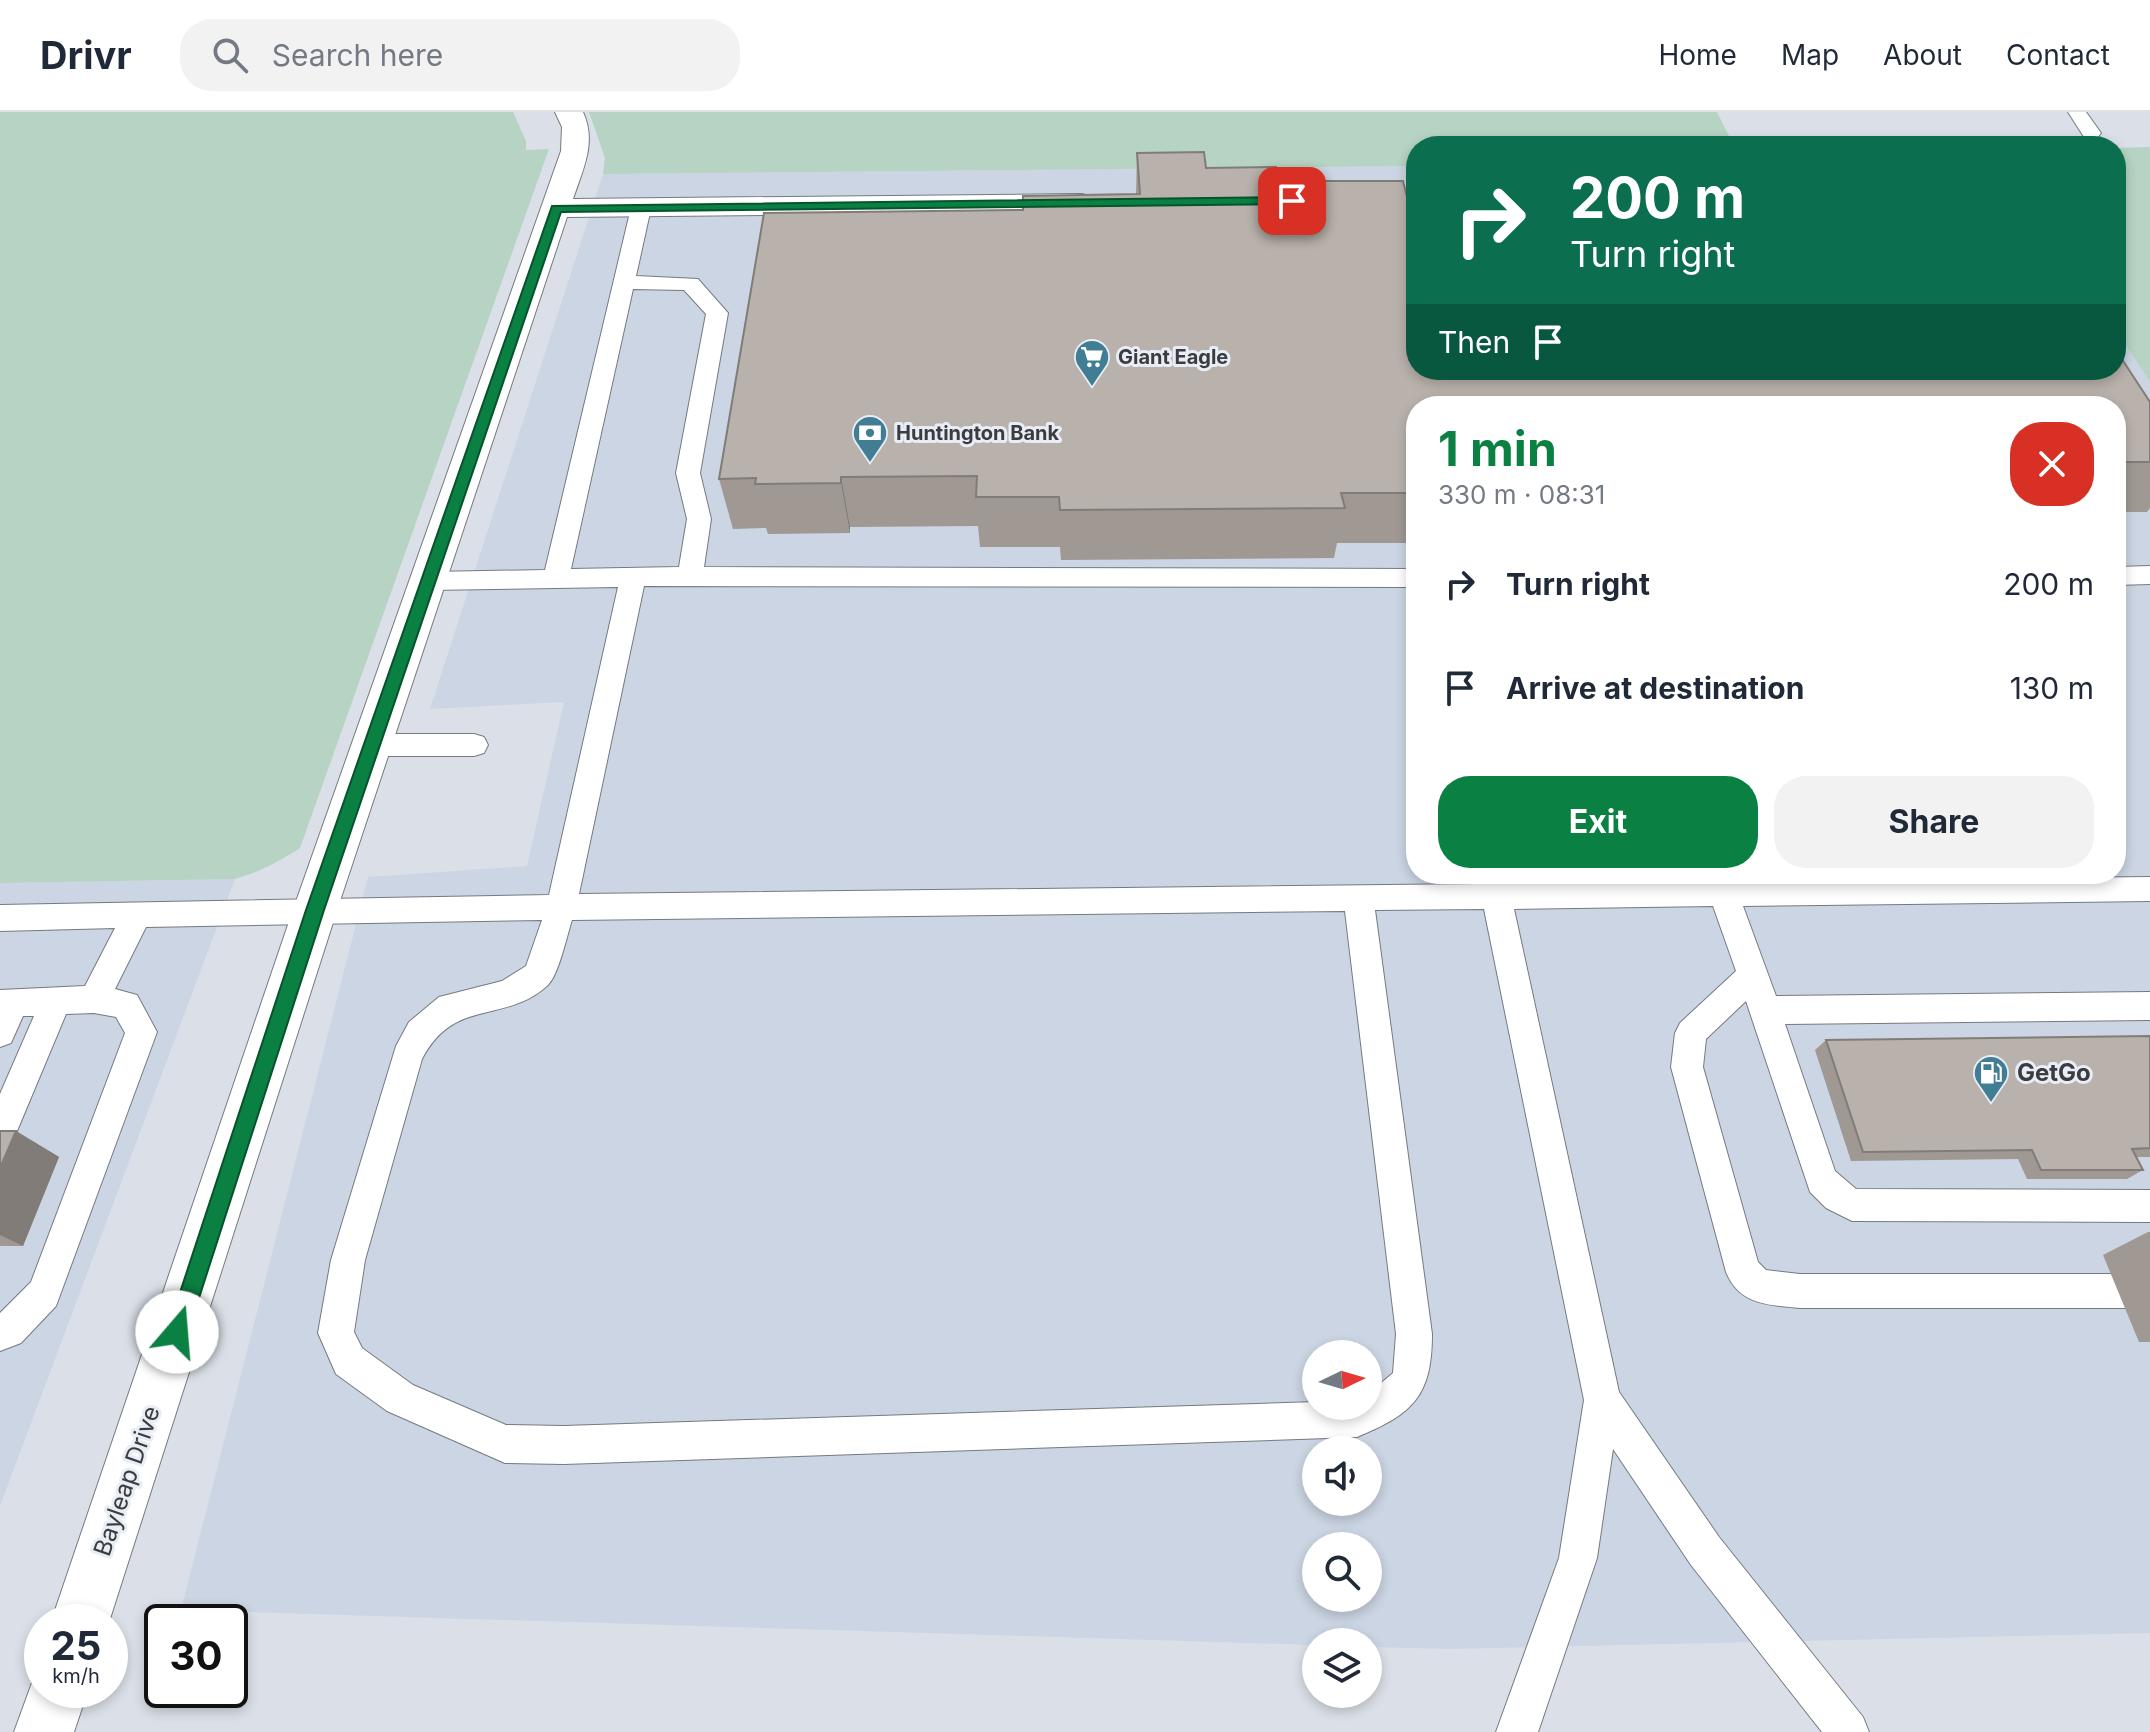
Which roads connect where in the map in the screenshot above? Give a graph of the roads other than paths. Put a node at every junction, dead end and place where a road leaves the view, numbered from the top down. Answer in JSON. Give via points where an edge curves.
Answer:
{"nodes":[{"id":1,"x":569,"y":112,"type":"edge"},
{"id":2,"x":2077,"y":112,"type":"edge"},
{"id":3,"x":2091,"y":133,"type":"dead end"},
{"id":4,"x":1406,"y":200,"type":"edge"},
{"id":5,"x":1321,"y":201,"type":"edge"},
{"id":6,"x":1116,"y":203,"type":"edge"},
{"id":7,"x":556,"y":208,"type":"junction"},
{"id":8,"x":641,"y":208,"type":"junction"},
{"id":9,"x":626,"y":282,"type":"junction"},
{"id":10,"x":2150,"y":575,"type":"edge"},
{"id":11,"x":690,"y":576,"type":"junction"},
{"id":12,"x":2126,"y":576,"type":"edge"},
{"id":13,"x":633,"y":577,"type":"junction"},
{"id":14,"x":556,"y":578,"type":"junction"},
{"id":15,"x":1406,"y":578,"type":"edge"},
{"id":16,"x":430,"y":581,"type":"junction"},
{"id":17,"x":373,"y":745,"type":"junction"},
{"id":18,"x":474,"y":745,"type":"dead end"},
{"id":19,"x":1494,"y":885,"type":"edge"},
{"id":20,"x":2150,"y":889,"type":"edge"},
{"id":21,"x":1724,"y":894,"type":"junction"},
{"id":22,"x":1358,"y":898,"type":"junction"},
{"id":23,"x":561,"y":907,"type":"junction"},
{"id":24,"x":315,"y":910,"type":"junction"},
{"id":25,"x":138,"y":913,"type":"junction"},
{"id":26,"x":0,"y":918,"type":"edge"},
{"id":27,"x":1753,"y":975,"type":"junction"},
{"id":28,"x":94,"y":999,"type":"junction"},
{"id":29,"x":56,"y":1000,"type":"junction"},
{"id":30,"x":7,"y":1004,"type":"edge"},
{"id":31,"x":2150,"y":1006,"type":"edge"},
{"id":32,"x":1765,"y":1010,"type":"junction"},
{"id":33,"x":0,"y":1033,"type":"edge"},
{"id":34,"x":0,"y":1132,"type":"edge"},
{"id":35,"x":2150,"y":1206,"type":"edge"},
{"id":36,"x":2150,"y":1291,"type":"edge"},
{"id":37,"x":0,"y":1333,"type":"edge"},
{"id":38,"x":1602,"y":1400,"type":"junction"},
{"id":39,"x":86,"y":1604,"type":"edge"},
{"id":40,"x":52,"y":1708,"type":"edge"},
{"id":41,"x":44,"y":1732,"type":"edge"},
{"id":42,"x":1517,"y":1732,"type":"edge"},
{"id":43,"x":1848,"y":1732,"type":"edge"}],
"edges":[{"from":1,"to":7,"type":"street","name":"Bayleap Drive","via":[[576,127],[575,151]]},
{"from":2,"to":3,"type":"lane"},
{"from":4,"to":5,"type":"street"},
{"from":6,"to":8,"type":"street"},
{"from":7,"to":8,"type":"street"},
{"from":7,"to":16,"type":"street","name":"Bayleap Drive"},
{"from":8,"to":9,"type":"lane"},
{"from":9,"to":11,"type":"lane","via":[[690,284],[717,313],[688,473],[699,519]]},
{"from":9,"to":14,"type":"lane"},
{"from":10,"to":12,"type":"lane"},
{"from":11,"to":13,"type":"lane"},
{"from":11,"to":15,"type":"lane"},
{"from":13,"to":14,"type":"lane"},
{"from":13,"to":23,"type":"lane"},
{"from":14,"to":16,"type":"lane"},
{"from":16,"to":17,"type":"street","name":"Bayleap Drive"},
{"from":17,"to":18,"type":"lane"},
{"from":17,"to":24,"type":"street","name":"Bayleap Drive"},
{"from":19,"to":21,"type":"lane"},
{"from":19,"to":22,"type":"lane"},
{"from":19,"to":38,"type":"lane"},
{"from":20,"to":21,"type":"lane"},
{"from":21,"to":27,"type":"lane"},
{"from":22,"to":23,"type":"lane"},
{"from":22,"to":23,"type":"lane","via":[[1414,1334],[1415,1371],[1397,1399],[1357,1419],[505,1444],[400,1398],[349,1361],[336,1333],[348,1260],[407,1056],[420,1032],[450,1007],[509,993],[539,974]]},
{"from":23,"to":24,"type":"lane"},
{"from":24,"to":25,"type":"lane"},
{"from":24,"to":39,"type":"street","name":"Bayleap Drive"},
{"from":25,"to":26,"type":"lane"},
{"from":25,"to":28,"type":"lane"},
{"from":27,"to":32,"type":"lane"},
{"from":27,"to":36,"type":"lane","via":[[1691,1033],[1687,1067],[1743,1272],[1758,1286],[1800,1291]]},
{"from":28,"to":29,"type":"lane"},
{"from":28,"to":37,"type":"lane","via":[[126,1005],[141,1032],[44,1294]]},
{"from":29,"to":30,"type":"lane"},
{"from":29,"to":34,"type":"lane"},
{"from":30,"to":33,"type":"lane"},
{"from":31,"to":32,"type":"lane"},
{"from":32,"to":35,"type":"lane","via":[[1822,1181],[1852,1205]]},
{"from":38,"to":42,"type":"lane","via":[[1578,1558]]},
{"from":38,"to":43,"type":"lane","via":[[1705,1551]]},
{"from":40,"to":41,"type":"street"}]}
